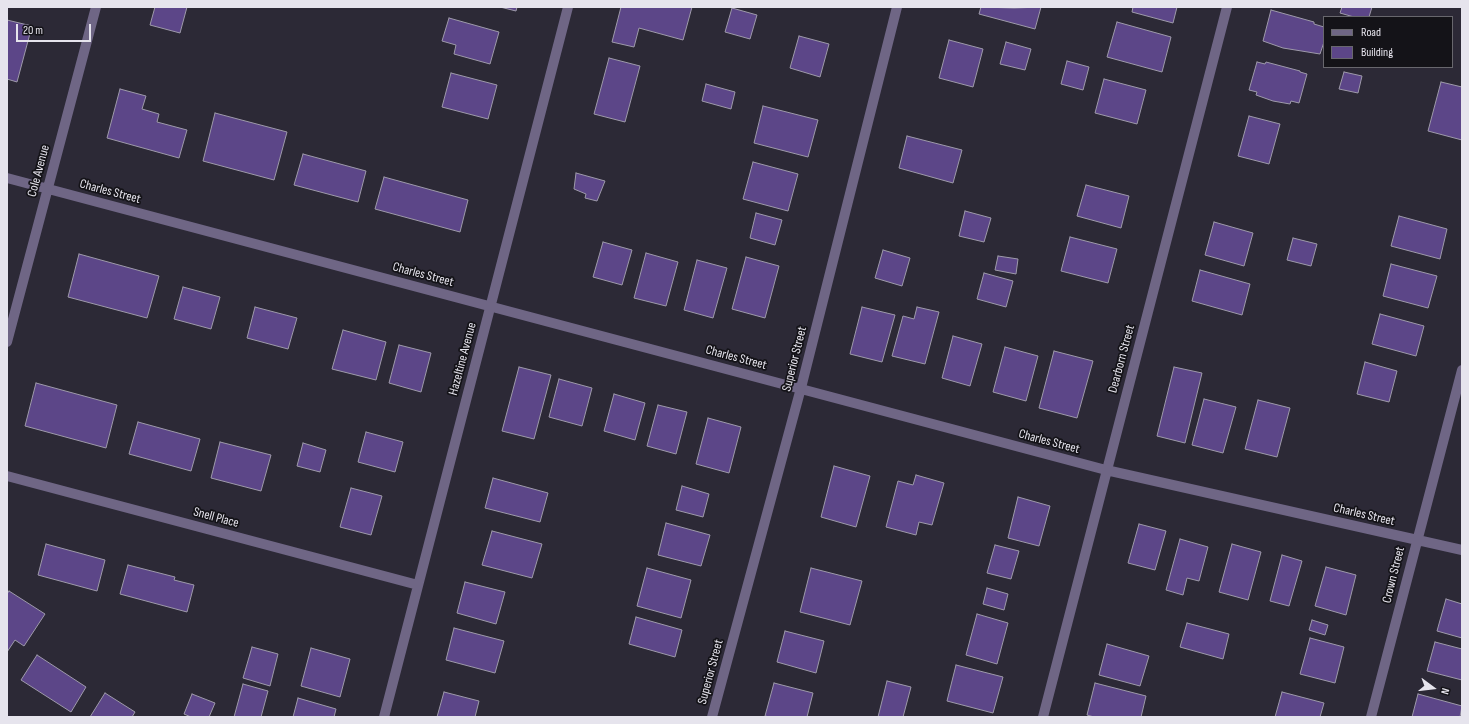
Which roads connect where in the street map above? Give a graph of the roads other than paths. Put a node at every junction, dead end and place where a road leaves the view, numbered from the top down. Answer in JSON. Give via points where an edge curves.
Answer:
{"nodes":[{"id":1,"x":96,"y":7,"type":"edge"},
{"id":2,"x":568,"y":7,"type":"edge"},
{"id":3,"x":897,"y":7,"type":"edge"},
{"id":4,"x":1227,"y":7,"type":"edge"},
{"id":5,"x":7,"y":178,"type":"edge"},
{"id":6,"x":48,"y":189,"type":"junction"},
{"id":7,"x":490,"y":306,"type":"junction"},
{"id":8,"x":7,"y":342,"type":"edge"},
{"id":9,"x":1462,"y":370,"type":"edge"},
{"id":10,"x":801,"y":388,"type":"junction"},
{"id":11,"x":1106,"y":470,"type":"junction"},
{"id":12,"x":7,"y":476,"type":"edge"},
{"id":13,"x":1417,"y":540,"type":"junction"},
{"id":14,"x":1462,"y":550,"type":"edge"},
{"id":15,"x":418,"y":585,"type":"junction"},
{"id":16,"x":384,"y":717,"type":"edge"},
{"id":17,"x":712,"y":717,"type":"edge"},
{"id":18,"x":1042,"y":717,"type":"edge"},
{"id":19,"x":1371,"y":717,"type":"edge"}],
"edges":[{"from":1,"to":6,"type":"street","name":"Cole Avenue"},
{"from":2,"to":7,"type":"street","name":"Hazeltine Avenue"},
{"from":3,"to":10,"type":"street","name":"Superior Street"},
{"from":4,"to":11,"type":"street","name":"Dearborn Street"},
{"from":5,"to":6,"type":"street","name":"Charles Street"},
{"from":6,"to":7,"type":"street","name":"Charles Street"},
{"from":6,"to":8,"type":"street","name":"Cole Avenue"},
{"from":7,"to":10,"type":"street","name":"Charles Street"},
{"from":7,"to":15,"type":"street","name":"Hazeltine Avenue"},
{"from":9,"to":13,"type":"street","name":"Crown Street"},
{"from":10,"to":11,"type":"street","name":"Charles Street"},
{"from":10,"to":17,"type":"street","name":"Superior Street"},
{"from":11,"to":13,"type":"street","name":"Charles Street"},
{"from":11,"to":18,"type":"street","name":"Dearborn Street"},
{"from":12,"to":15,"type":"street","name":"Snell Place"},
{"from":13,"to":14,"type":"street","name":"Charles Street"},
{"from":13,"to":19,"type":"street","name":"Crown Street"},
{"from":15,"to":16,"type":"street","name":"Hazeltine Avenue"}]}
